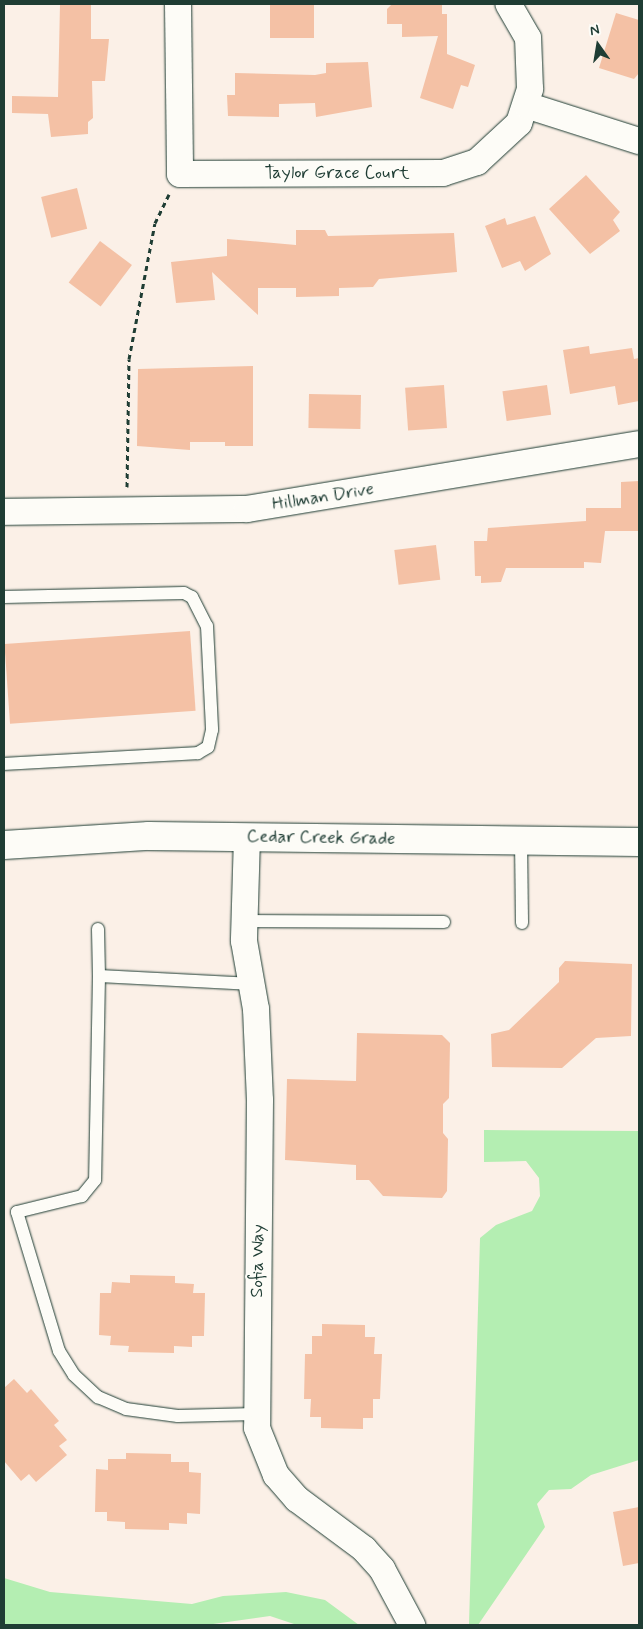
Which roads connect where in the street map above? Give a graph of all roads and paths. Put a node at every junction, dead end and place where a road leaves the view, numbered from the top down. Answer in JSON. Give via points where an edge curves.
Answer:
{"nodes":[{"id":1,"x":178,"y":4,"type":"edge"},
{"id":2,"x":508,"y":4,"type":"edge"},
{"id":3,"x":526,"y":105,"type":"junction"},
{"id":4,"x":639,"y":141,"type":"edge"},
{"id":5,"x":180,"y":174,"type":"junction"},
{"id":6,"x":639,"y":444,"type":"edge"},
{"id":7,"x":127,"y":511,"type":"junction"},
{"id":8,"x":4,"y":512,"type":"edge"},
{"id":9,"x":4,"y":597,"type":"edge"},
{"id":10,"x":4,"y":764,"type":"edge"},
{"id":11,"x":247,"y":837,"type":"junction"},
{"id":12,"x":521,"y":840,"type":"junction"},
{"id":13,"x":639,"y":842,"type":"edge"},
{"id":14,"x":4,"y":844,"type":"edge"},
{"id":15,"x":244,"y":921,"type":"junction"},
{"id":16,"x":444,"y":922,"type":"dead end"},
{"id":17,"x":522,"y":923,"type":"dead end"},
{"id":18,"x":98,"y":929,"type":"dead end"},
{"id":19,"x":99,"y":976,"type":"junction"},
{"id":20,"x":253,"y":984,"type":"junction"},
{"id":21,"x":255,"y":1414,"type":"junction"},
{"id":22,"x":412,"y":1625,"type":"edge"}],
"edges":[{"from":1,"to":5,"type":"street"},
{"from":2,"to":3,"type":"street","name":"Taylor Grace Court","via":[[532,54]]},
{"from":3,"to":4,"type":"street"},
{"from":3,"to":5,"type":"street","name":"Taylor Grace Court","via":[[519,124],[492,152],[477,162],[442,173]]},
{"from":5,"to":7,"type":"path","via":[[154,223],[129,359]]},
{"from":6,"to":7,"type":"street","name":"Hillman Drive","via":[[247,509]]},
{"from":7,"to":8,"type":"street","name":"Hillman Drive"},
{"from":9,"to":10,"type":"lane","via":[[184,593],[196,602],[207,626],[212,730],[208,747],[198,754]]},
{"from":11,"to":12,"type":"main road","name":"Cedar Creek Grade"},
{"from":11,"to":14,"type":"main road","name":"Cedar Creek Grade","via":[[149,836]]},
{"from":11,"to":15,"type":"street","name":"Sofia Way"},
{"from":12,"to":13,"type":"main road","name":"Cedar Creek Grade"},
{"from":12,"to":17,"type":"lane"},
{"from":15,"to":16,"type":"lane"},
{"from":15,"to":20,"type":"street","name":"Sofia Way"},
{"from":18,"to":19,"type":"lane"},
{"from":19,"to":20,"type":"lane"},
{"from":19,"to":21,"type":"lane","via":[[95,1180],[82,1196],[17,1212],[59,1351],[74,1375],[98,1397],[126,1409],[178,1416]]},
{"from":20,"to":21,"type":"street","name":"Sofia Way","via":[[260,1100]]},
{"from":21,"to":22,"type":"street","name":"Sofia Way","via":[[276,1475],[297,1499],[364,1549],[382,1569]]}]}
